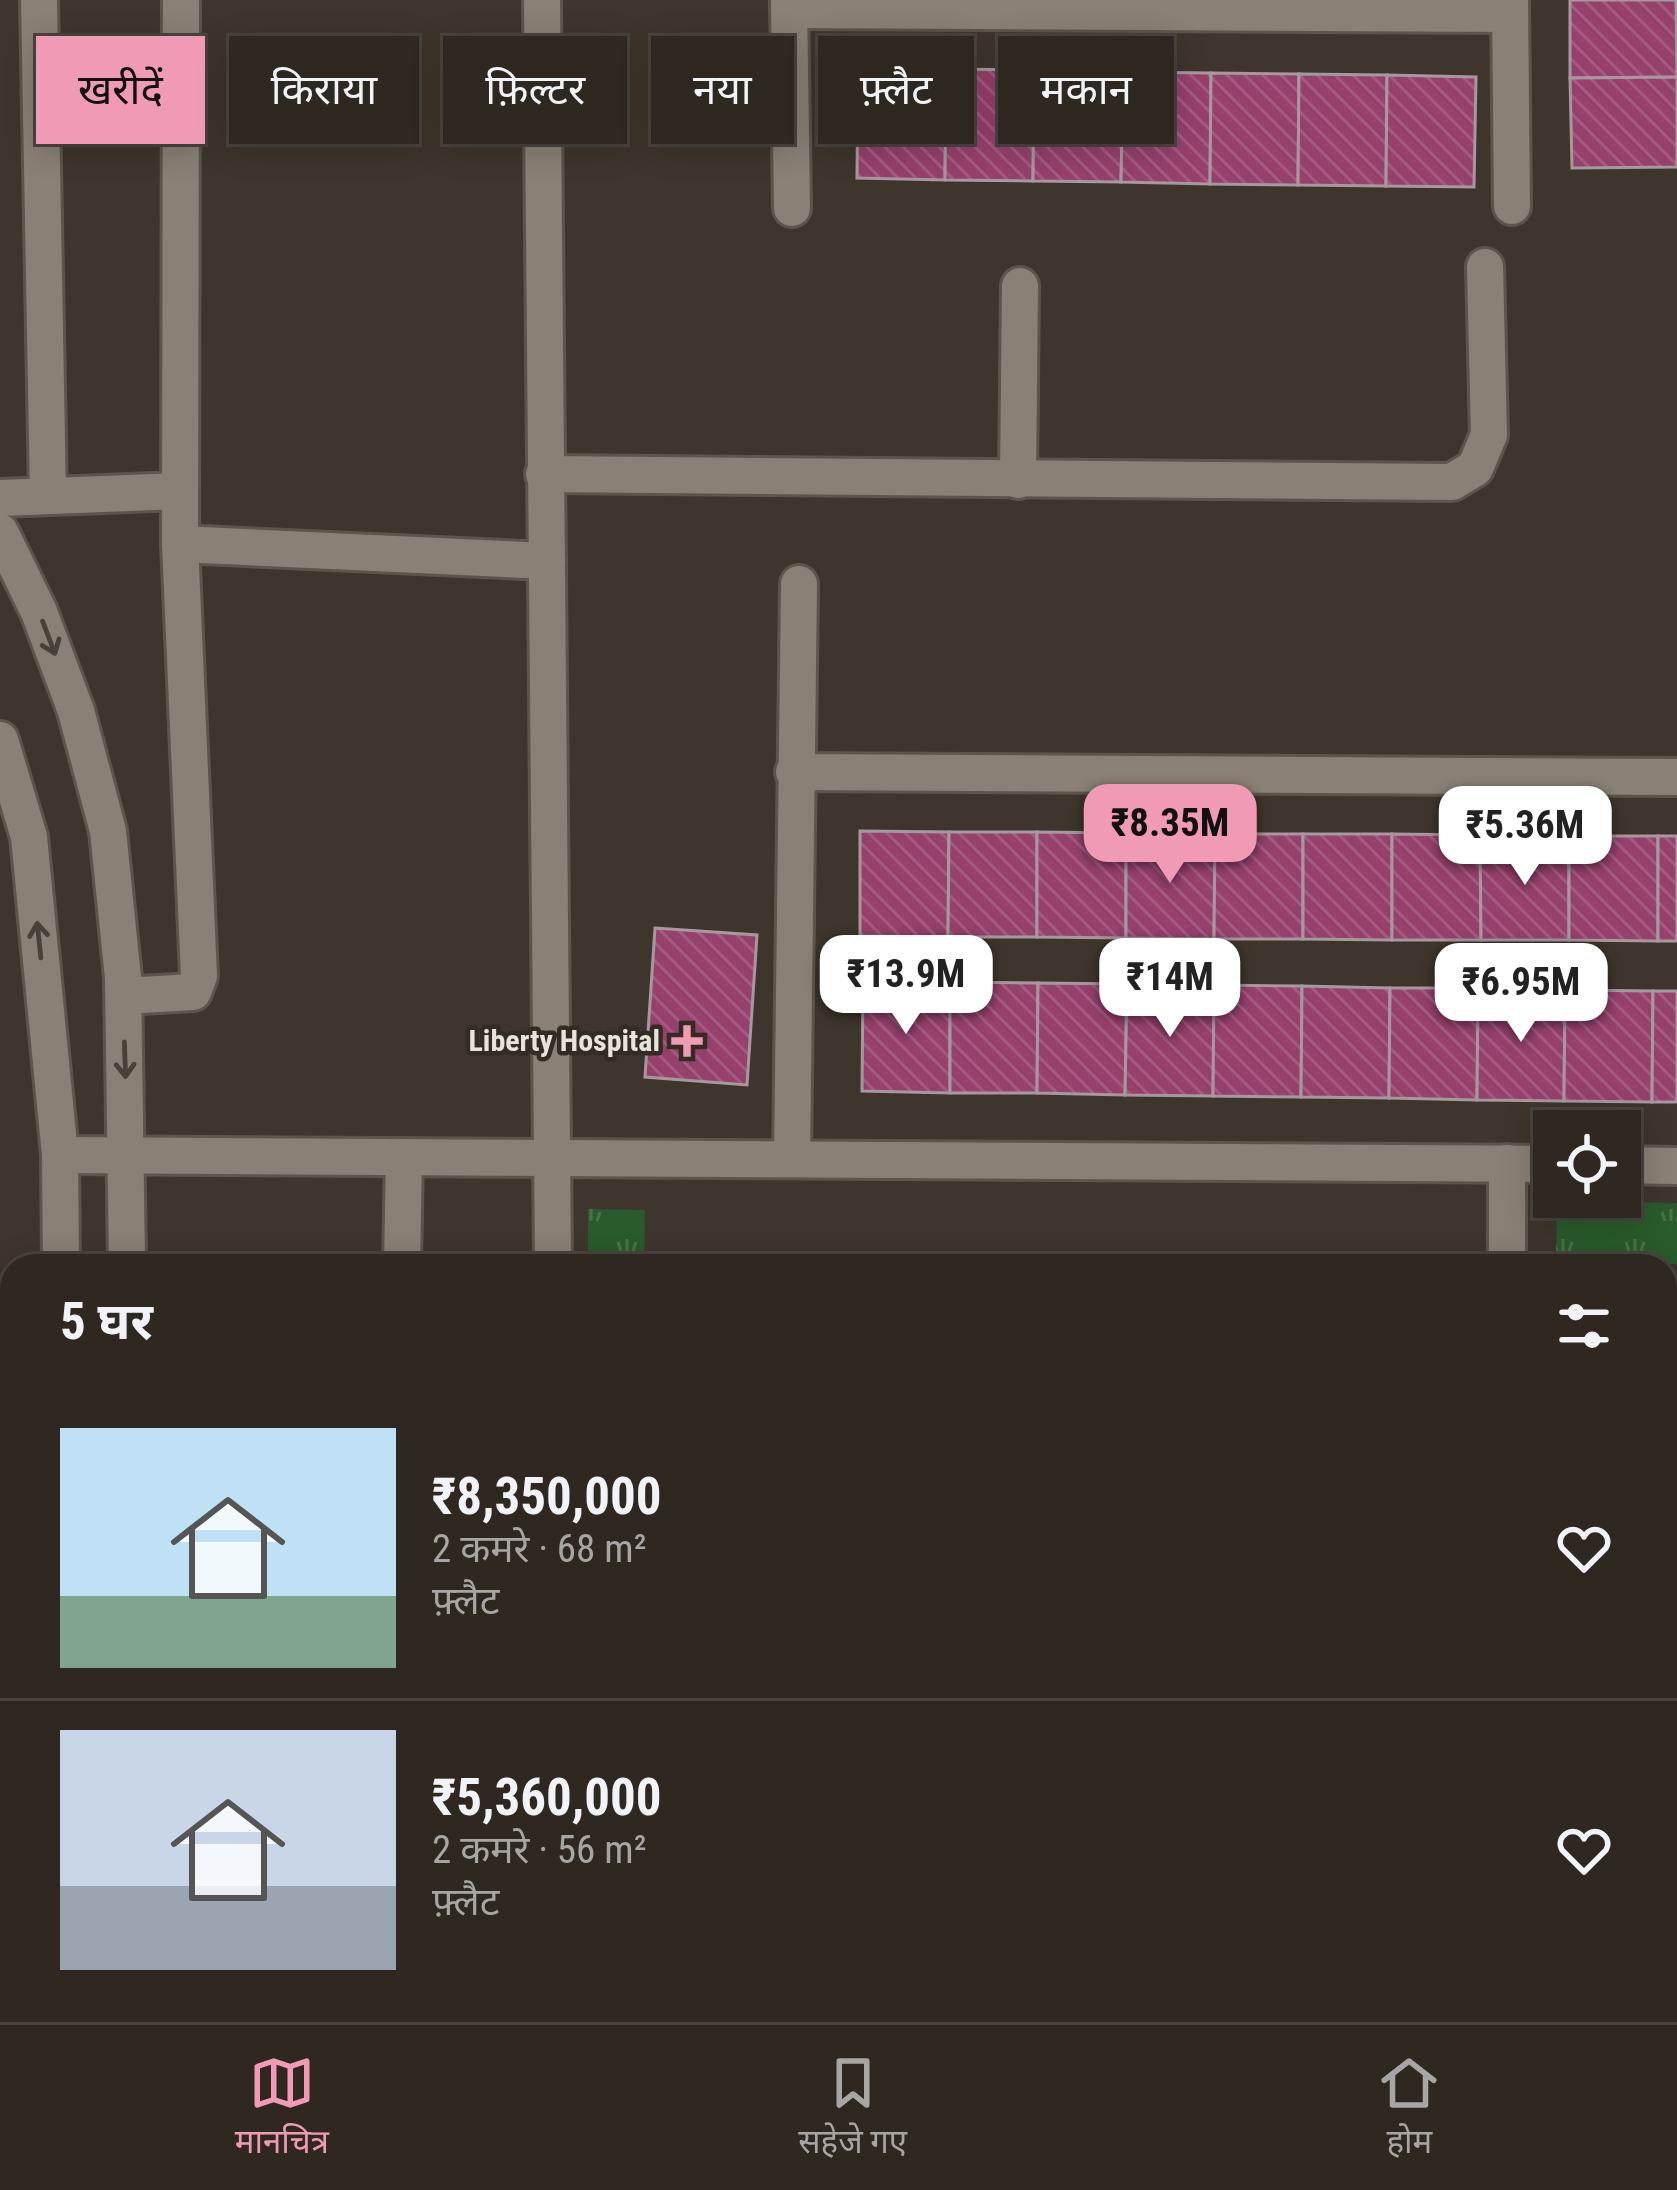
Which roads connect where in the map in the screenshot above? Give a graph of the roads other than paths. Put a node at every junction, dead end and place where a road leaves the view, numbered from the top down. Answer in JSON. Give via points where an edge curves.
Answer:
{"nodes":[{"id":1,"x":39,"y":0,"type":"edge"},
{"id":2,"x":181,"y":0,"type":"edge"},
{"id":3,"x":542,"y":0,"type":"edge"},
{"id":4,"x":789,"y":5,"type":"edge"},
{"id":5,"x":1510,"y":7,"type":"edge"},
{"id":6,"x":1512,"y":206,"type":"dead end"},
{"id":7,"x":793,"y":208,"type":"dead end"},
{"id":8,"x":1484,"y":267,"type":"dead end"},
{"id":9,"x":1020,"y":286,"type":"dead end"},
{"id":10,"x":544,"y":474,"type":"junction"},
{"id":11,"x":1018,"y":480,"type":"junction"},
{"id":12,"x":180,"y":491,"type":"junction"},
{"id":13,"x":48,"y":496,"type":"junction"},
{"id":14,"x":0,"y":498,"type":"edge"},
{"id":15,"x":0,"y":532,"type":"edge"},
{"id":16,"x":180,"y":544,"type":"junction"},
{"id":17,"x":547,"y":561,"type":"junction"},
{"id":18,"x":799,"y":584,"type":"dead end"},
{"id":19,"x":0,"y":740,"type":"edge"},
{"id":20,"x":794,"y":772,"type":"junction"},
{"id":21,"x":1677,"y":777,"type":"edge"},
{"id":22,"x":124,"y":996,"type":"junction"},
{"id":23,"x":60,"y":1155,"type":"junction"},
{"id":24,"x":128,"y":1155,"type":"junction"},
{"id":25,"x":404,"y":1157,"type":"junction"},
{"id":26,"x":551,"y":1157,"type":"junction"},
{"id":27,"x":792,"y":1159,"type":"junction"},
{"id":28,"x":1507,"y":1163,"type":"junction"},
{"id":29,"x":1533,"y":1164,"type":"edge"},
{"id":30,"x":1641,"y":1165,"type":"edge"},
{"id":31,"x":1677,"y":1166,"type":"edge"},
{"id":32,"x":61,"y":1254,"type":"edge"},
{"id":33,"x":128,"y":1254,"type":"edge"},
{"id":34,"x":402,"y":1254,"type":"edge"},
{"id":35,"x":553,"y":1254,"type":"edge"},
{"id":36,"x":1508,"y":1254,"type":"edge"}],
"edges":[{"from":1,"to":13,"type":"street"},
{"from":2,"to":12,"type":"street"},
{"from":3,"to":10,"type":"street"},
{"from":4,"to":5,"type":"street"},
{"from":4,"to":7,"type":"street"},
{"from":5,"to":6,"type":"street"},
{"from":8,"to":11,"type":"street","via":[[1489,435],[1475,467],[1452,482]]},
{"from":9,"to":11,"type":"street"},
{"from":10,"to":11,"type":"street"},
{"from":10,"to":17,"type":"street"},
{"from":12,"to":13,"type":"street"},
{"from":12,"to":16,"type":"street"},
{"from":13,"to":14,"type":"street"},
{"from":15,"to":22,"type":"street","one_way":true,"via":[[39,613],[97,776]]},
{"from":16,"to":17,"type":"street"},
{"from":16,"to":22,"type":"street","via":[[200,976],[193,992]]},
{"from":17,"to":26,"type":"street"},
{"from":18,"to":20,"type":"street"},
{"from":23,"to":19,"type":"street","one_way":true,"via":[[29,837]]},
{"from":20,"to":21,"type":"street"},
{"from":20,"to":27,"type":"street"},
{"from":22,"to":24,"type":"street","one_way":true},
{"from":23,"to":24,"type":"street"},
{"from":23,"to":32,"type":"street"},
{"from":24,"to":25,"type":"street"},
{"from":24,"to":33,"type":"street"},
{"from":25,"to":26,"type":"street"},
{"from":25,"to":34,"type":"street"},
{"from":26,"to":27,"type":"street"},
{"from":26,"to":35,"type":"street"},
{"from":27,"to":28,"type":"street"},
{"from":28,"to":29,"type":"street"},
{"from":28,"to":36,"type":"street"},
{"from":30,"to":31,"type":"street"}]}
